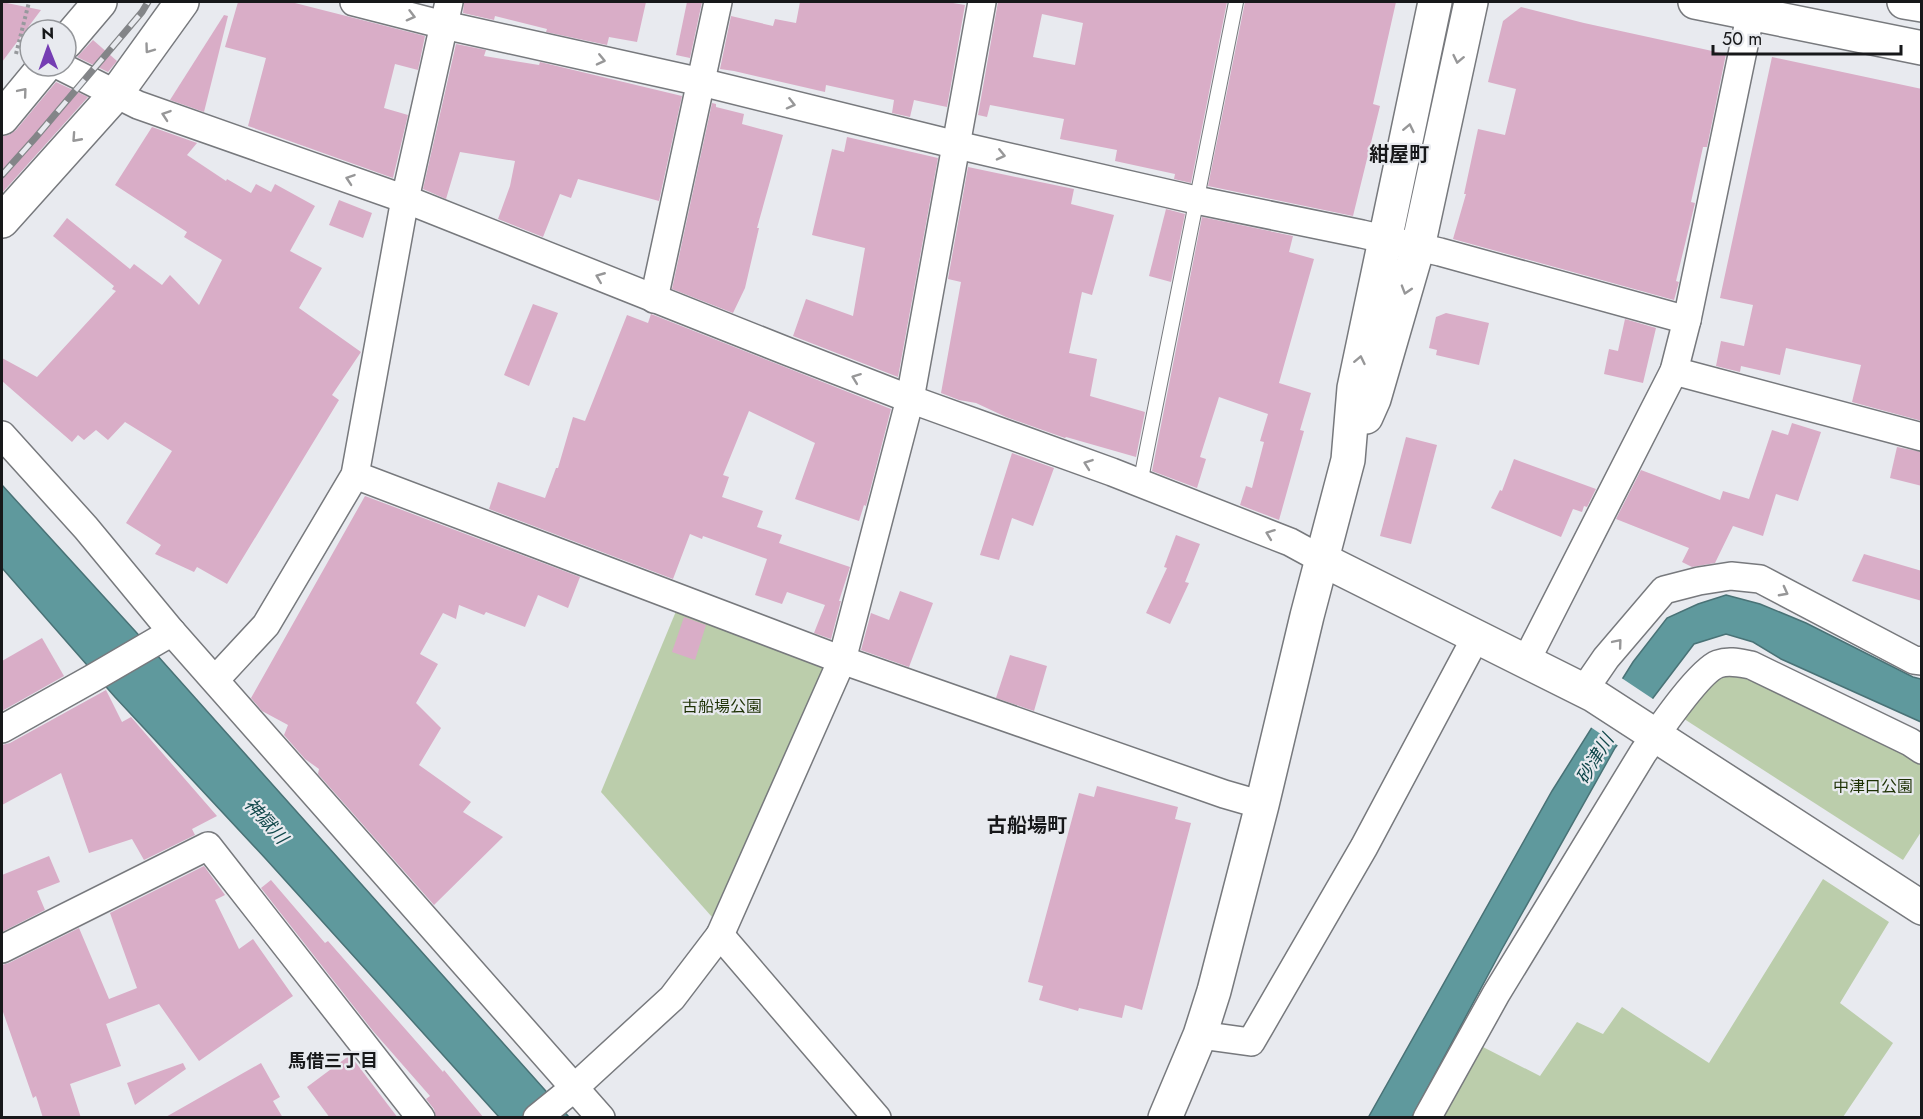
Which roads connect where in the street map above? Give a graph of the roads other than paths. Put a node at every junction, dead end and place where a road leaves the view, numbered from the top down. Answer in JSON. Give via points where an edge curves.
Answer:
{"nodes":[{"id":1,"x":100,"y":2,"type":"edge"},
{"id":2,"x":182,"y":2,"type":"edge"},
{"id":3,"x":354,"y":2,"type":"edge"},
{"id":4,"x":718,"y":2,"type":"edge"},
{"id":5,"x":982,"y":2,"type":"edge"},
{"id":6,"x":1236,"y":2,"type":"edge"},
{"id":7,"x":1435,"y":2,"type":"edge"},
{"id":8,"x":1471,"y":2,"type":"edge"},
{"id":9,"x":1695,"y":2,"type":"edge"},
{"id":10,"x":1904,"y":2,"type":"edge"},
{"id":11,"x":1922,"y":5,"type":"edge"},
{"id":12,"x":1752,"y":7,"type":"edge"},
{"id":13,"x":446,"y":13,"type":"edge"},
{"id":14,"x":78,"y":28,"type":"edge"},
{"id":15,"x":1922,"y":48,"type":"edge"},
{"id":16,"x":78,"y":75,"type":"edge"},
{"id":17,"x":22,"y":78,"type":"edge"},
{"id":18,"x":701,"y":82,"type":"junction"},
{"id":19,"x":116,"y":95,"type":"junction"},
{"id":20,"x":2,"y":118,"type":"edge"},
{"id":21,"x":957,"y":145,"type":"junction"},
{"id":22,"x":405,"y":199,"type":"junction"},
{"id":23,"x":1196,"y":200,"type":"junction"},
{"id":24,"x":2,"y":221,"type":"edge"},
{"id":25,"x":1385,"y":240,"type":"junction"},
{"id":26,"x":1418,"y":247,"type":"junction"},
{"id":27,"x":654,"y":299,"type":"junction"},
{"id":28,"x":1687,"y":320,"type":"junction"},
{"id":29,"x":1674,"y":371,"type":"junction"},
{"id":30,"x":910,"y":399,"type":"junction"},
{"id":31,"x":2,"y":435,"type":"edge"},
{"id":32,"x":1922,"y":437,"type":"edge"},
{"id":33,"x":1348,"y":460,"type":"junction"},
{"id":34,"x":355,"y":475,"type":"junction"},
{"id":35,"x":1140,"y":484,"type":"junction"},
{"id":36,"x":1323,"y":560,"type":"junction"},
{"id":37,"x":172,"y":632,"type":"junction"},
{"id":38,"x":1476,"y":637,"type":"junction"},
{"id":39,"x":842,"y":660,"type":"junction"},
{"id":40,"x":1526,"y":661,"type":"junction"},
{"id":41,"x":1922,"y":662,"type":"edge"},
{"id":42,"x":215,"y":680,"type":"junction"},
{"id":43,"x":1588,"y":692,"type":"junction"},
{"id":44,"x":2,"y":729,"type":"edge"},
{"id":45,"x":1650,"y":731,"type":"junction"},
{"id":46,"x":1922,"y":750,"type":"edge"},
{"id":47,"x":1263,"y":805,"type":"junction"},
{"id":48,"x":1922,"y":908,"type":"edge"},
{"id":49,"x":720,"y":935,"type":"junction"},
{"id":50,"x":2,"y":949,"type":"edge"},
{"id":51,"x":1200,"y":1035,"type":"junction"},
{"id":52,"x":574,"y":1088,"type":"junction"},
{"id":53,"x":421,"y":1118,"type":"edge"},
{"id":54,"x":537,"y":1118,"type":"edge"},
{"id":55,"x":601,"y":1118,"type":"edge"},
{"id":56,"x":877,"y":1118,"type":"edge"},
{"id":57,"x":1166,"y":1118,"type":"edge"},
{"id":58,"x":1427,"y":1118,"type":"edge"}],
"edges":[{"from":1,"to":14,"type":"street"},
{"from":2,"to":19,"type":"street","one_way":true},
{"from":3,"to":13,"type":"street","one_way":true},
{"from":4,"to":18,"type":"street"},
{"from":5,"to":21,"type":"street"},
{"from":6,"to":23,"type":"lane"},
{"from":25,"to":7,"type":"street","one_way":true},
{"from":8,"to":26,"type":"street","one_way":true},
{"from":9,"to":12,"type":"street"},
{"from":10,"to":11,"type":"street"},
{"from":12,"to":15,"type":"street"},
{"from":12,"to":28,"type":"street"},
{"from":13,"to":18,"type":"street","one_way":true},
{"from":13,"to":22,"type":"street"},
{"from":16,"to":19,"type":"street"},
{"from":20,"to":17,"type":"street","one_way":true},
{"from":18,"to":21,"type":"street","one_way":true},
{"from":18,"to":27,"type":"street"},
{"from":22,"to":19,"type":"street","one_way":true},
{"from":19,"to":24,"type":"street","one_way":true},
{"from":21,"to":23,"type":"street","one_way":true},
{"from":21,"to":30,"type":"street"},
{"from":27,"to":22,"type":"street","one_way":true},
{"from":22,"to":34,"type":"street"},
{"from":23,"to":25,"type":"street"},
{"from":23,"to":35,"type":"lane"},
{"from":25,"to":26,"type":"street"},
{"from":33,"to":25,"type":"street","one_way":true,"via":[[1354,388]]},
{"from":26,"to":28,"type":"street"},
{"from":26,"to":33,"type":"street","one_way":true,"via":[[1374,399]]},
{"from":30,"to":27,"type":"street","one_way":true},
{"from":28,"to":29,"type":"street"},
{"from":29,"to":32,"type":"street"},
{"from":29,"to":40,"type":"street"},
{"from":35,"to":30,"type":"street","one_way":true},
{"from":30,"to":39,"type":"street"},
{"from":31,"to":37,"type":"street"},
{"from":33,"to":36,"type":"street"},
{"from":34,"to":39,"type":"street"},
{"from":34,"to":42,"type":"street","via":[[266,625]]},
{"from":36,"to":35,"type":"street","one_way":true,"via":[[1290,542]]},
{"from":36,"to":38,"type":"street"},
{"from":36,"to":47,"type":"street"},
{"from":37,"to":42,"type":"street"},
{"from":37,"to":44,"type":"street"},
{"from":38,"to":40,"type":"street"},
{"from":38,"to":51,"type":"street","via":[[1364,847],[1251,1042]]},
{"from":39,"to":47,"type":"street"},
{"from":39,"to":49,"type":"street"},
{"from":40,"to":43,"type":"street"},
{"from":43,"to":41,"type":"street","one_way":true,"via":[[1606,657],[1664,590],[1731,576],[1760,579]]},
{"from":42,"to":52,"type":"street"},
{"from":43,"to":45,"type":"street"},
{"from":45,"to":46,"type":"street","via":[[1708,669],[1735,662],[1751,665]]},
{"from":45,"to":48,"type":"street"},
{"from":45,"to":58,"type":"street","via":[[1643,753],[1496,994]]},
{"from":47,"to":51,"type":"street"},
{"from":49,"to":52,"type":"street","via":[[672,998]]},
{"from":49,"to":56,"type":"street"},
{"from":50,"to":53,"type":"street","via":[[208,846]]},
{"from":51,"to":57,"type":"street"},
{"from":52,"to":54,"type":"street"},
{"from":52,"to":55,"type":"street"}]}
